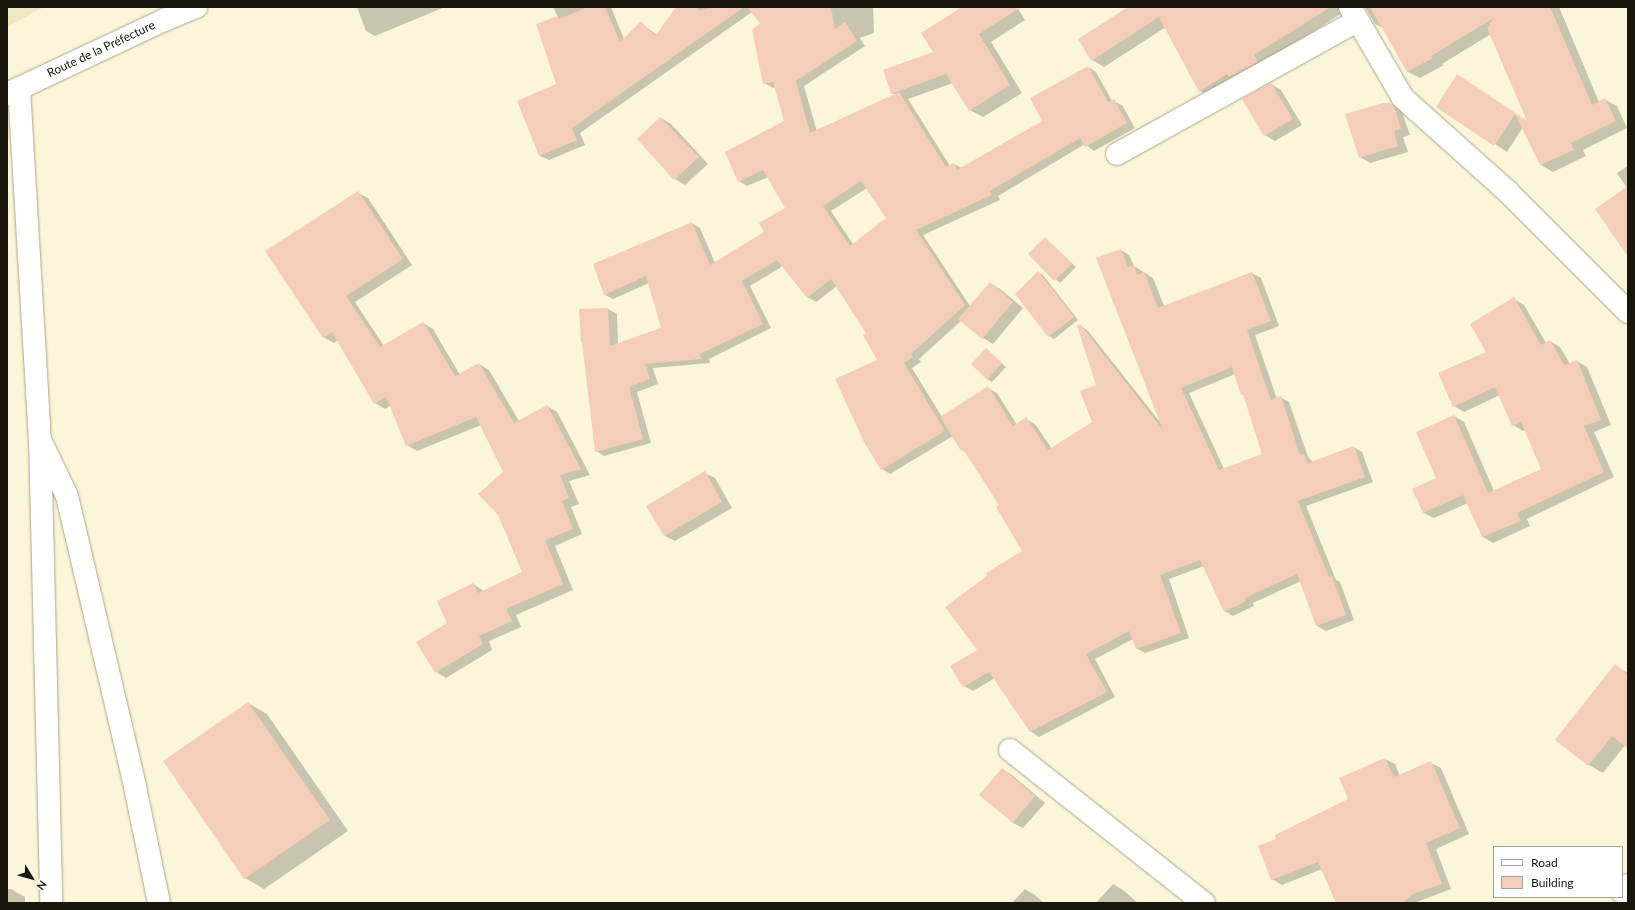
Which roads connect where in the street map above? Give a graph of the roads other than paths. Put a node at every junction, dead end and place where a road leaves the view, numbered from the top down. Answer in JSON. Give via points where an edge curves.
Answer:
{"nodes":[{"id":1,"x":197,"y":7,"type":"edge"},
{"id":2,"x":165,"y":13,"type":"edge"},
{"id":3,"x":1354,"y":14,"type":"edge"},
{"id":4,"x":13,"y":91,"type":"edge"},
{"id":5,"x":1117,"y":154,"type":"dead end"},
{"id":6,"x":1628,"y":312,"type":"edge"},
{"id":7,"x":40,"y":439,"type":"junction"},
{"id":8,"x":1010,"y":750,"type":"dead end"},
{"id":9,"x":51,"y":903,"type":"edge"},
{"id":10,"x":159,"y":903,"type":"edge"},
{"id":11,"x":1204,"y":903,"type":"edge"}],
"edges":[{"from":1,"to":2,"type":"street","name":"Route de la Préfecture"},
{"from":2,"to":4,"type":"street","name":"Route de la Préfecture"},
{"from":3,"to":5,"type":"street"},
{"from":3,"to":6,"type":"street","via":[[1403,98],[1508,192]]},
{"from":4,"to":7,"type":"street"},
{"from":7,"to":9,"type":"street"},
{"from":7,"to":10,"type":"street","via":[[68,496]]},
{"from":8,"to":11,"type":"street"}]}
